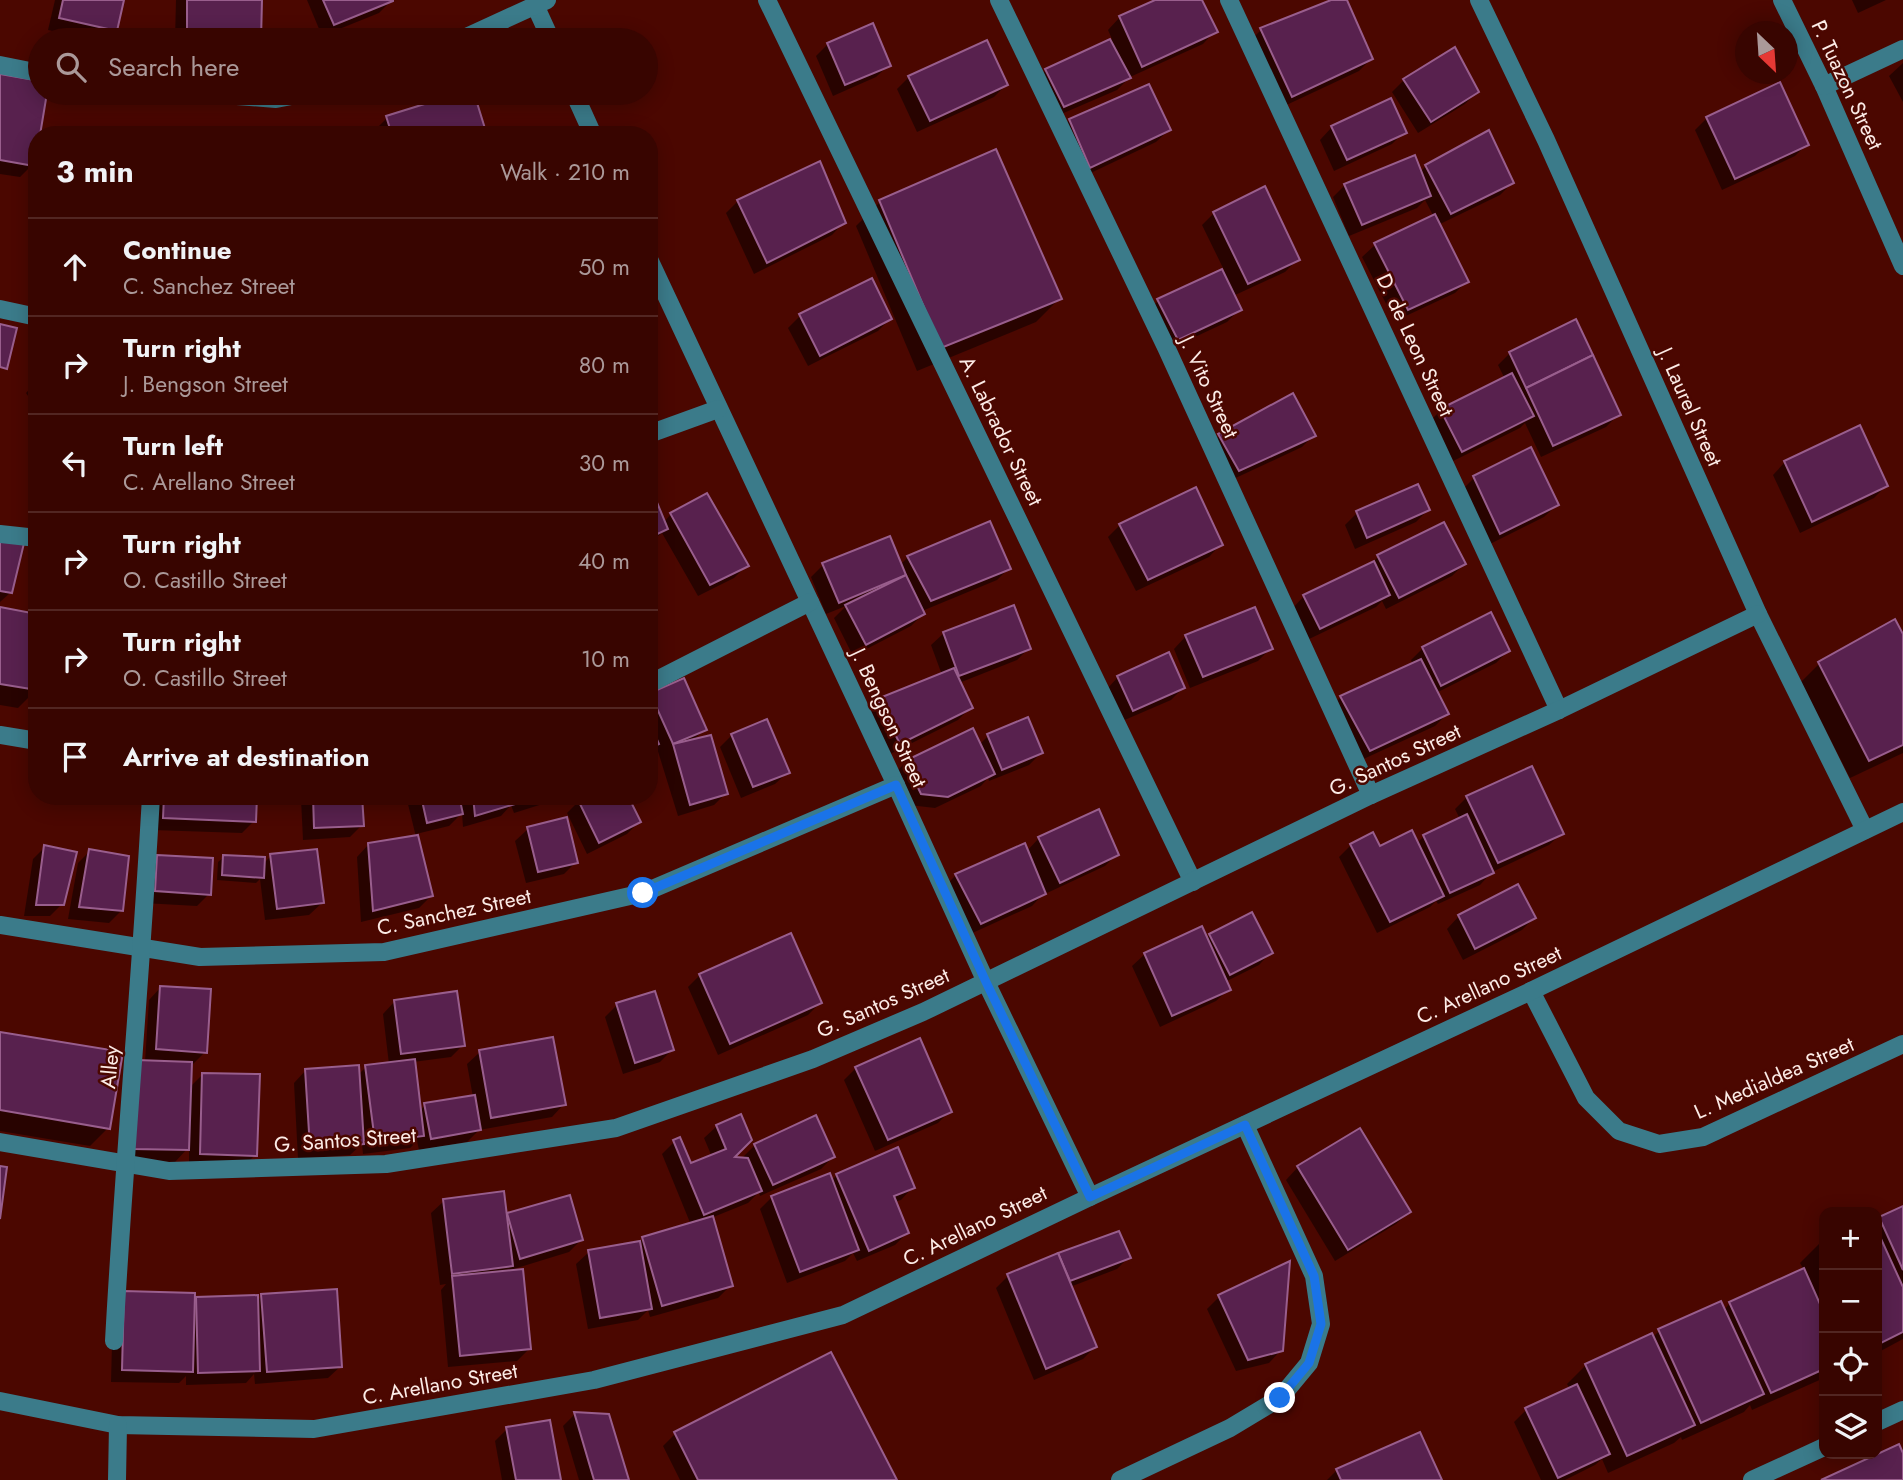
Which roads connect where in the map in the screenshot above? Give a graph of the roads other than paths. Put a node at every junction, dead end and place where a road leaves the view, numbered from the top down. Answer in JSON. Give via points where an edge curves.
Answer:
{"nodes":[{"id":1,"x":767,"y":0,"type":"edge"},
{"id":2,"x":999,"y":0,"type":"edge"},
{"id":3,"x":1229,"y":0,"type":"edge"},
{"id":4,"x":1479,"y":0,"type":"edge"},
{"id":5,"x":1782,"y":0,"type":"edge"},
{"id":6,"x":541,"y":3,"type":"edge"},
{"id":7,"x":486,"y":28,"type":"edge"},
{"id":8,"x":548,"y":28,"type":"edge"},
{"id":9,"x":1903,"y":49,"type":"edge"},
{"id":10,"x":0,"y":65,"type":"edge"},
{"id":11,"x":28,"y":70,"type":"edge"},
{"id":12,"x":1824,"y":86,"type":"junction"},
{"id":13,"x":579,"y":105,"type":"edge"},
{"id":14,"x":589,"y":126,"type":"edge"},
{"id":15,"x":1903,"y":266,"type":"edge"},
{"id":16,"x":658,"y":278,"type":"edge"},
{"id":17,"x":0,"y":309,"type":"edge"},
{"id":18,"x":28,"y":315,"type":"edge"},
{"id":19,"x":718,"y":409,"type":"junction"},
{"id":20,"x":658,"y":431,"type":"edge"},
{"id":21,"x":0,"y":534,"type":"edge"},
{"id":22,"x":28,"y":537,"type":"edge"},
{"id":23,"x":810,"y":602,"type":"junction"},
{"id":24,"x":1758,"y":614,"type":"junction"},
{"id":25,"x":658,"y":679,"type":"edge"},
{"id":26,"x":1559,"y":710,"type":"junction"},
{"id":27,"x":0,"y":734,"type":"edge"},
{"id":28,"x":28,"y":739,"type":"edge"},
{"id":29,"x":896,"y":785,"type":"junction"},
{"id":30,"x":1371,"y":795,"type":"junction"},
{"id":31,"x":150,"y":805,"type":"edge"},
{"id":32,"x":1903,"y":812,"type":"edge"},
{"id":33,"x":1865,"y":830,"type":"junction"},
{"id":34,"x":1193,"y":882,"type":"junction"},
{"id":35,"x":0,"y":925,"type":"edge"},
{"id":36,"x":142,"y":949,"type":"junction"},
{"id":37,"x":986,"y":982,"type":"junction"},
{"id":38,"x":1531,"y":991,"type":"junction"},
{"id":39,"x":1903,"y":1044,"type":"edge"},
{"id":40,"x":1245,"y":1125,"type":"junction"},
{"id":41,"x":0,"y":1142,"type":"edge"},
{"id":42,"x":124,"y":1163,"type":"junction"},
{"id":43,"x":1090,"y":1197,"type":"junction"},
{"id":44,"x":114,"y":1341,"type":"dead end"},
{"id":45,"x":0,"y":1401,"type":"edge"},
{"id":46,"x":1903,"y":1410,"type":"edge"},
{"id":47,"x":1882,"y":1420,"type":"edge"},
{"id":48,"x":118,"y":1425,"type":"junction"},
{"id":49,"x":1819,"y":1449,"type":"edge"},
{"id":50,"x":117,"y":1480,"type":"edge"},
{"id":51,"x":1120,"y":1480,"type":"edge"},
{"id":52,"x":1752,"y":1480,"type":"edge"}],
"edges":[{"from":1,"to":34,"type":"street","name":"A. Labrador Street"},
{"from":2,"to":30,"type":"street","name":"J. Vito Street","via":[[1166,347]]},
{"from":3,"to":26,"type":"street","name":"D. de Leon Street"},
{"from":4,"to":24,"type":"street","name":"J. Laurel Street"},
{"from":5,"to":12,"type":"street","name":"P. Tuazon Street"},
{"from":6,"to":7,"type":"street"},
{"from":6,"to":8,"type":"street"},
{"from":9,"to":12,"type":"street"},
{"from":10,"to":11,"type":"street"},
{"from":12,"to":15,"type":"street","name":"P. Tuazon Street"},
{"from":13,"to":14,"type":"street"},
{"from":16,"to":19,"type":"street","name":"J. Bengson Street"},
{"from":17,"to":18,"type":"street"},
{"from":19,"to":20,"type":"street"},
{"from":19,"to":23,"type":"street","name":"J. Bengson Street"},
{"from":21,"to":22,"type":"street"},
{"from":23,"to":25,"type":"street"},
{"from":23,"to":29,"type":"street","name":"J. Bengson Street"},
{"from":24,"to":26,"type":"street","name":"G. Santos Street"},
{"from":24,"to":33,"type":"street","name":"J. Laurel Street"},
{"from":26,"to":30,"type":"street","name":"G. Santos Street"},
{"from":27,"to":28,"type":"street"},
{"from":29,"to":36,"type":"street","name":"C. Sanchez Street","via":[[643,893],[384,952],[200,957]]},
{"from":29,"to":37,"type":"street","name":"J. Bengson Street"},
{"from":30,"to":34,"type":"street","name":"G. Santos Street"},
{"from":31,"to":36,"type":"street","name":"Alley"},
{"from":32,"to":33,"type":"street","name":"C. Arellano Street"},
{"from":33,"to":38,"type":"street","name":"C. Arellano Street"},
{"from":34,"to":37,"type":"street","name":"G. Santos Street"},
{"from":35,"to":36,"type":"street","name":"C. Sanchez Street"},
{"from":36,"to":42,"type":"street","name":"Alley"},
{"from":37,"to":42,"type":"street","name":"G. Santos Street","via":[[813,1059],[616,1128],[387,1164],[169,1171]]},
{"from":37,"to":43,"type":"street","name":"J. Bengson Street"},
{"from":38,"to":39,"type":"street","name":"L. Medialdea Street","via":[[1586,1098],[1619,1131],[1658,1144],[1703,1137]]},
{"from":38,"to":40,"type":"street","name":"C. Arellano Street"},
{"from":40,"to":43,"type":"street","name":"C. Arellano Street"},
{"from":40,"to":51,"type":"street","via":[[1314,1276],[1321,1324],[1309,1363],[1280,1398],[1230,1428]]},
{"from":41,"to":42,"type":"street","name":"G. Santos Street"},
{"from":42,"to":44,"type":"street","name":"Alley"},
{"from":43,"to":48,"type":"street","name":"C. Arellano Street","via":[[843,1315],[594,1380],[314,1429]]},
{"from":45,"to":48,"type":"street","name":"C. Arellano Street"},
{"from":46,"to":47,"type":"street"},
{"from":48,"to":50,"type":"street"},
{"from":49,"to":52,"type":"street"}]}
